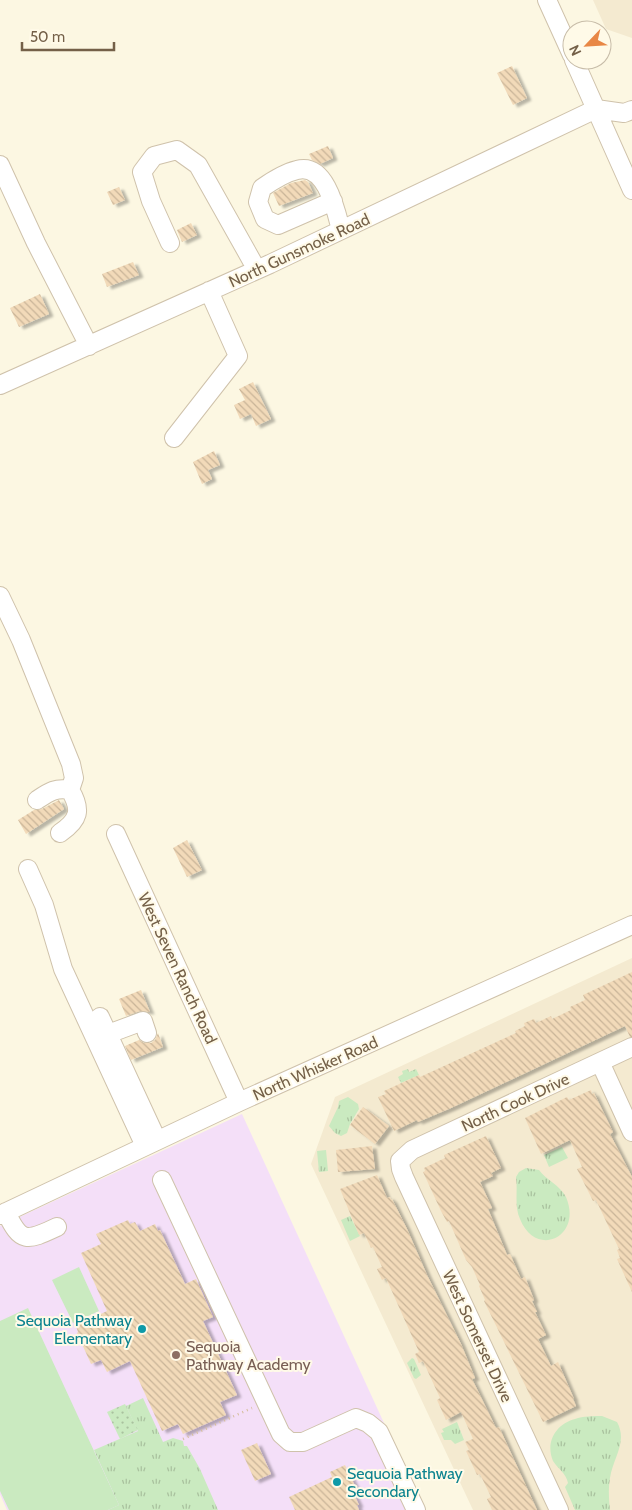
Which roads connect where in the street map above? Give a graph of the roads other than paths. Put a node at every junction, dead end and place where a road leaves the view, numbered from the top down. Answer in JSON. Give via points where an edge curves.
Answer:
{"nodes":[{"id":1,"x":547,"y":0,"type":"edge"},
{"id":2,"x":562,"y":34,"type":"edge"},
{"id":3,"x":578,"y":70,"type":"edge"},
{"id":4,"x":596,"y":109,"type":"junction"},
{"id":5,"x":632,"y":110,"type":"edge"},
{"id":6,"x":0,"y":165,"type":"edge"},
{"id":7,"x":632,"y":190,"type":"edge"},
{"id":8,"x":333,"y":201,"type":"dead end"},
{"id":9,"x":341,"y":230,"type":"junction"},
{"id":10,"x":170,"y":243,"type":"dead end"},
{"id":11,"x":257,"y":270,"type":"junction"},
{"id":12,"x":210,"y":292,"type":"junction"},
{"id":13,"x":89,"y":346,"type":"junction"},
{"id":14,"x":0,"y":385,"type":"edge"},
{"id":15,"x":174,"y":438,"type":"dead end"},
{"id":16,"x":0,"y":596,"type":"edge"},
{"id":17,"x":70,"y":790,"type":"junction"},
{"id":18,"x":37,"y":800,"type":"dead end"},
{"id":19,"x":60,"y":833,"type":"dead end"},
{"id":20,"x":116,"y":834,"type":"dead end"},
{"id":21,"x":28,"y":869,"type":"dead end"},
{"id":22,"x":632,"y":925,"type":"edge"},
{"id":23,"x":100,"y":1017,"type":"dead end"},
{"id":24,"x":147,"y":1032,"type":"dead end"},
{"id":25,"x":108,"y":1034,"type":"junction"},
{"id":26,"x":632,"y":1047,"type":"edge"},
{"id":27,"x":600,"y":1062,"type":"junction"},
{"id":28,"x":239,"y":1102,"type":"junction"},
{"id":29,"x":632,"y":1132,"type":"edge"},
{"id":30,"x":151,"y":1143,"type":"junction"},
{"id":31,"x":400,"y":1161,"type":"joint"},
{"id":32,"x":162,"y":1180,"type":"dead end"},
{"id":33,"x":3,"y":1214,"type":"edge"},
{"id":34,"x":57,"y":1228,"type":"dead end"},
{"id":35,"x":416,"y":1510,"type":"edge"},
{"id":36,"x":559,"y":1510,"type":"edge"}],
"edges":[{"from":1,"to":2,"type":"street"},
{"from":3,"to":4,"type":"street"},
{"from":4,"to":5,"type":"street"},
{"from":4,"to":7,"type":"street"},
{"from":4,"to":9,"type":"street","name":"North Gunsmoke Road"},
{"from":6,"to":13,"type":"street"},
{"from":8,"to":9,"type":"street"},
{"from":9,"to":11,"type":"street","name":"North Gunsmoke Road"},
{"from":10,"to":11,"type":"street","via":[[142,172],[154,156],[177,150],[198,165]]},
{"from":11,"to":12,"type":"street","name":"North Gunsmoke Road"},
{"from":12,"to":13,"type":"street","name":"North Gunsmoke Road"},
{"from":12,"to":15,"type":"street","via":[[238,356]]},
{"from":13,"to":14,"type":"street","name":"North Gunsmoke Road"},
{"from":16,"to":17,"type":"street","via":[[71,764],[74,778]]},
{"from":17,"to":18,"type":"street","via":[[61,788]]},
{"from":17,"to":19,"type":"street","via":[[78,809],[76,819]]},
{"from":20,"to":28,"type":"street","name":"West Seven Ranch Road"},
{"from":21,"to":30,"type":"street","via":[[44,905],[63,969]]},
{"from":22,"to":28,"type":"street","name":"North Whisker Road"},
{"from":23,"to":25,"type":"street"},
{"from":24,"to":25,"type":"street","via":[[143,1022]]},
{"from":25,"to":30,"type":"street"},
{"from":26,"to":27,"type":"street","name":"North Cook Drive"},
{"from":27,"to":29,"type":"street"},
{"from":27,"to":31,"type":"street","name":"North Cook Drive","via":[[412,1150]]},
{"from":28,"to":30,"type":"street","name":"North Whisker Road"},
{"from":30,"to":33,"type":"street","name":"North Whisker Road"},
{"from":31,"to":36,"type":"street","name":"West Somerset Drive","via":[[404,1178]]},
{"from":32,"to":35,"type":"street","via":[[281,1434],[290,1442],[304,1442],[356,1418],[368,1423],[379,1432]]},
{"from":33,"to":34,"type":"street","via":[[20,1236],[30,1238]]}]}
